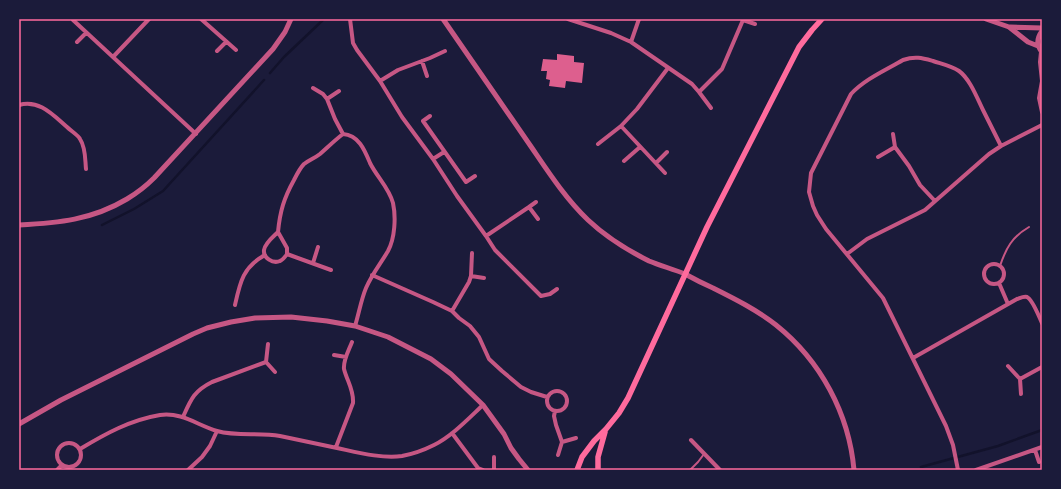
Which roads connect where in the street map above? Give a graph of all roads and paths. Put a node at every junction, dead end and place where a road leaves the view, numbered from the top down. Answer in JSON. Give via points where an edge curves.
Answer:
{"nodes":[{"id":1,"x":149,"y":19,"type":"edge"},
{"id":2,"x":201,"y":19,"type":"edge"},
{"id":3,"x":291,"y":19,"type":"edge"},
{"id":4,"x":350,"y":19,"type":"edge"},
{"id":5,"x":443,"y":19,"type":"edge"},
{"id":6,"x":568,"y":19,"type":"edge"},
{"id":7,"x":639,"y":19,"type":"edge"},
{"id":8,"x":742,"y":19,"type":"edge"},
{"id":9,"x":822,"y":19,"type":"edge"},
{"id":10,"x":986,"y":19,"type":"edge"},
{"id":11,"x":73,"y":20,"type":"edge"},
{"id":12,"x":755,"y":24,"type":"dead end"},
{"id":13,"x":1010,"y":27,"type":"junction"},
{"id":14,"x":1042,"y":30,"type":"edge"},
{"id":15,"x":86,"y":33,"type":"junction"},
{"id":16,"x":77,"y":42,"type":"dead end"},
{"id":17,"x":226,"y":42,"type":"junction"},
{"id":18,"x":631,"y":42,"type":"junction"},
{"id":19,"x":1038,"y":46,"type":"junction"},
{"id":20,"x":236,"y":50,"type":"dead end"},
{"id":21,"x":217,"y":51,"type":"dead end"},
{"id":22,"x":445,"y":51,"type":"dead end"},
{"id":23,"x":1042,"y":52,"type":"edge"},
{"id":24,"x":113,"y":57,"type":"junction"},
{"id":25,"x":422,"y":61,"type":"junction"},
{"id":26,"x":668,"y":68,"type":"junction"},
{"id":27,"x":427,"y":76,"type":"dead end"},
{"id":28,"x":380,"y":81,"type":"junction"},
{"id":29,"x":1042,"y":81,"type":"edge"},
{"id":30,"x":313,"y":88,"type":"dead end"},
{"id":31,"x":339,"y":91,"type":"dead end"},
{"id":32,"x":700,"y":92,"type":"junction"},
{"id":33,"x":327,"y":99,"type":"junction"},
{"id":34,"x":19,"y":105,"type":"edge"},
{"id":35,"x":711,"y":108,"type":"dead end"},
{"id":36,"x":1042,"y":112,"type":"edge"},
{"id":37,"x":430,"y":116,"type":"dead end"},
{"id":38,"x":1042,"y":125,"type":"edge"},
{"id":39,"x":621,"y":126,"type":"junction"},
{"id":40,"x":196,"y":134,"type":"junction"},
{"id":41,"x":343,"y":134,"type":"junction"},
{"id":42,"x":893,"y":134,"type":"dead end"},
{"id":43,"x":598,"y":144,"type":"dead end"},
{"id":44,"x":1001,"y":146,"type":"junction"},
{"id":45,"x":640,"y":147,"type":"junction"},
{"id":46,"x":895,"y":147,"type":"junction"},
{"id":47,"x":444,"y":152,"type":"junction"},
{"id":48,"x":667,"y":152,"type":"dead end"},
{"id":49,"x":878,"y":157,"type":"dead end"},
{"id":50,"x":433,"y":159,"type":"junction"},
{"id":51,"x":624,"y":161,"type":"dead end"},
{"id":52,"x":656,"y":163,"type":"junction"},
{"id":53,"x":86,"y":170,"type":"dead end"},
{"id":54,"x":665,"y":173,"type":"dead end"},
{"id":55,"x":475,"y":176,"type":"dead end"},
{"id":56,"x":935,"y":201,"type":"junction"},
{"id":57,"x":536,"y":202,"type":"dead end"},
{"id":58,"x":529,"y":207,"type":"junction"},
{"id":59,"x":538,"y":219,"type":"dead end"},
{"id":60,"x":19,"y":225,"type":"edge"},
{"id":61,"x":1029,"y":227,"type":"dead end"},
{"id":62,"x":278,"y":232,"type":"junction"},
{"id":63,"x":486,"y":236,"type":"junction"},
{"id":64,"x":318,"y":247,"type":"dead end"},
{"id":65,"x":472,"y":253,"type":"dead end"},
{"id":66,"x":287,"y":254,"type":"junction"},
{"id":67,"x":847,"y":254,"type":"junction"},
{"id":68,"x":265,"y":256,"type":"junction"},
{"id":69,"x":313,"y":263,"type":"junction"},
{"id":70,"x":1000,"y":266,"type":"junction"},
{"id":71,"x":331,"y":270,"type":"dead end"},
{"id":72,"x":685,"y":274,"type":"junction"},
{"id":73,"x":372,"y":275,"type":"junction"},
{"id":74,"x":471,"y":276,"type":"junction"},
{"id":75,"x":484,"y":278,"type":"dead end"},
{"id":76,"x":999,"y":283,"type":"junction"},
{"id":77,"x":557,"y":289,"type":"dead end"},
{"id":78,"x":1008,"y":304,"type":"junction"},
{"id":79,"x":236,"y":305,"type":"dead end"},
{"id":80,"x":452,"y":311,"type":"junction"},
{"id":81,"x":1042,"y":323,"type":"edge"},
{"id":82,"x":355,"y":326,"type":"junction"},
{"id":83,"x":352,"y":342,"type":"dead end"},
{"id":84,"x":268,"y":344,"type":"dead end"},
{"id":85,"x":334,"y":355,"type":"dead end"},
{"id":86,"x":346,"y":357,"type":"junction"},
{"id":87,"x":913,"y":358,"type":"junction"},
{"id":88,"x":266,"y":362,"type":"junction"},
{"id":89,"x":1008,"y":366,"type":"dead end"},
{"id":90,"x":1042,"y":367,"type":"edge"},
{"id":91,"x":275,"y":372,"type":"dead end"},
{"id":92,"x":1020,"y":379,"type":"junction"},
{"id":93,"x":1021,"y":394,"type":"dead end"},
{"id":94,"x":547,"y":397,"type":"junction"},
{"id":95,"x":483,"y":405,"type":"junction"},
{"id":96,"x":555,"y":411,"type":"junction"},
{"id":97,"x":183,"y":417,"type":"junction"},
{"id":98,"x":19,"y":424,"type":"edge"},
{"id":99,"x":606,"y":429,"type":"junction"},
{"id":100,"x":217,"y":431,"type":"junction"},
{"id":101,"x":452,"y":433,"type":"junction"},
{"id":102,"x":576,"y":438,"type":"dead end"},
{"id":103,"x":691,"y":440,"type":"dead end"},
{"id":104,"x":562,"y":442,"type":"junction"},
{"id":105,"x":1042,"y":447,"type":"edge"},
{"id":106,"x":336,"y":448,"type":"junction"},
{"id":107,"x":80,"y":449,"type":"junction"},
{"id":108,"x":1035,"y":450,"type":"junction"},
{"id":109,"x":558,"y":454,"type":"dead end"},
{"id":110,"x":704,"y":454,"type":"junction"},
{"id":111,"x":494,"y":457,"type":"dead end"},
{"id":112,"x":1039,"y":462,"type":"dead end"},
{"id":113,"x":62,"y":465,"type":"junction"},
{"id":114,"x":57,"y":470,"type":"edge"},
{"id":115,"x":188,"y":470,"type":"edge"},
{"id":116,"x":483,"y":470,"type":"edge"},
{"id":117,"x":494,"y":470,"type":"edge"},
{"id":118,"x":528,"y":470,"type":"edge"},
{"id":119,"x":577,"y":470,"type":"edge"},
{"id":120,"x":598,"y":470,"type":"edge"},
{"id":121,"x":690,"y":470,"type":"edge"},
{"id":122,"x":720,"y":470,"type":"edge"},
{"id":123,"x":854,"y":470,"type":"edge"},
{"id":124,"x":958,"y":470,"type":"edge"},
{"id":125,"x":976,"y":470,"type":"edge"}],
"edges":[{"from":1,"to":24,"type":"street"},
{"from":2,"to":17,"type":"street"},
{"from":3,"to":40,"type":"street","via":[[273,49]]},
{"from":4,"to":28,"type":"street","via":[[353,43]]},
{"from":5,"to":72,"type":"street","via":[[565,195],[588,221],[616,244],[650,261]]},
{"from":6,"to":18,"type":"street"},
{"from":7,"to":18,"type":"street"},
{"from":8,"to":12,"type":"street"},
{"from":8,"to":32,"type":"street","via":[[722,69]]},
{"from":9,"to":72,"type":"main road","via":[[799,47]]},
{"from":10,"to":13,"type":"street"},
{"from":11,"to":15,"type":"street"},
{"from":13,"to":14,"type":"street"},
{"from":13,"to":19,"type":"street","via":[[1028,42]]},
{"from":14,"to":19,"type":"street"},
{"from":15,"to":16,"type":"street"},
{"from":15,"to":24,"type":"street"},
{"from":17,"to":20,"type":"street"},
{"from":17,"to":21,"type":"street"},
{"from":18,"to":26,"type":"street"},
{"from":19,"to":23,"type":"street"},
{"from":22,"to":25,"type":"street"},
{"from":23,"to":29,"type":"street"},
{"from":24,"to":40,"type":"street"},
{"from":25,"to":27,"type":"street"},
{"from":25,"to":28,"type":"street","via":[[398,70]]},
{"from":26,"to":32,"type":"street"},
{"from":26,"to":39,"type":"street"},
{"from":28,"to":50,"type":"street","via":[[402,117]]},
{"from":29,"to":36,"type":"street","via":[[1039,98]]},
{"from":30,"to":33,"type":"street"},
{"from":31,"to":33,"type":"street"},
{"from":32,"to":35,"type":"street"},
{"from":33,"to":41,"type":"street"},
{"from":34,"to":53,"type":"street","via":[[38,105],[48,110],[80,138]]},
{"from":37,"to":47,"type":"street","via":[[423,121]]},
{"from":38,"to":44,"type":"street"},
{"from":39,"to":43,"type":"street"},
{"from":39,"to":45,"type":"street"},
{"from":40,"to":60,"type":"street","via":[[139,192],[118,204],[98,213],[70,220]]},
{"from":41,"to":62,"type":"street","via":[[300,169],[282,205]]},
{"from":41,"to":73,"type":"street","via":[[352,135],[359,142],[392,202],[392,238],[388,250]]},
{"from":42,"to":46,"type":"street"},
{"from":44,"to":56,"type":"street"},
{"from":44,"to":67,"type":"street","via":[[976,95],[964,76],[955,68],[916,57],[910,58],[858,86],[851,94],[811,174],[809,185],[817,215]]},
{"from":45,"to":51,"type":"street"},
{"from":45,"to":52,"type":"street"},
{"from":46,"to":49,"type":"street"},
{"from":46,"to":56,"type":"street"},
{"from":47,"to":50,"type":"street"},
{"from":47,"to":55,"type":"street","via":[[466,182]]},
{"from":48,"to":52,"type":"street"},
{"from":50,"to":63,"type":"street"},
{"from":52,"to":54,"type":"street"},
{"from":56,"to":67,"type":"street","via":[[925,210],[867,239]]},
{"from":57,"to":58,"type":"street"},
{"from":58,"to":59,"type":"street"},
{"from":58,"to":63,"type":"street"},
{"from":61,"to":70,"type":"lane","via":[[1010,243]]},
{"from":62,"to":66,"type":"street","via":[[287,248]]},
{"from":62,"to":68,"type":"street","via":[[267,242]]},
{"from":63,"to":77,"type":"street","via":[[495,250],[541,296]]},
{"from":64,"to":69,"type":"street"},
{"from":65,"to":74,"type":"street"},
{"from":66,"to":68,"type":"street","via":[[281,261],[276,262]]},
{"from":66,"to":69,"type":"street"},
{"from":67,"to":87,"type":"street","via":[[883,298]]},
{"from":68,"to":79,"type":"street","via":[[256,260],[247,269],[239,288]]},
{"from":69,"to":71,"type":"street"},
{"from":70,"to":76,"type":"street","via":[[1004,274]]},
{"from":70,"to":76,"type":"street","via":[[989,265],[984,274],[990,284]]},
{"from":72,"to":99,"type":"main road","via":[[628,398]]},
{"from":72,"to":123,"type":"street","via":[[727,295],[776,325],[809,357],[842,413]]},
{"from":73,"to":80,"type":"street"},
{"from":73,"to":82,"type":"street"},
{"from":74,"to":75,"type":"street"},
{"from":74,"to":80,"type":"street"},
{"from":76,"to":78,"type":"street"},
{"from":78,"to":81,"type":"street","via":[[1027,297]]},
{"from":78,"to":87,"type":"street"},
{"from":80,"to":94,"type":"street","via":[[470,326],[479,337],[489,359],[502,371],[521,387]]},
{"from":82,"to":95,"type":"street","via":[[388,337],[431,359],[451,374]]},
{"from":82,"to":98,"type":"street","via":[[291,317],[262,317],[207,328],[61,400]]},
{"from":83,"to":86,"type":"street"},
{"from":84,"to":88,"type":"street"},
{"from":85,"to":86,"type":"street"},
{"from":86,"to":106,"type":"street","via":[[344,368],[354,395],[354,403]]},
{"from":87,"to":124,"type":"street","via":[[946,426]]},
{"from":88,"to":91,"type":"street"},
{"from":88,"to":97,"type":"street","via":[[204,386],[192,398]]},
{"from":89,"to":92,"type":"street"},
{"from":90,"to":92,"type":"street"},
{"from":92,"to":93,"type":"street"},
{"from":94,"to":96,"type":"street","via":[[549,407]]},
{"from":94,"to":96,"type":"street","via":[[556,390],[565,394],[568,400],[566,407]]},
{"from":95,"to":101,"type":"street"},
{"from":95,"to":118,"type":"street"},
{"from":96,"to":104,"type":"street","via":[[556,425]]},
{"from":97,"to":100,"type":"street"},
{"from":97,"to":107,"type":"street","via":[[160,415],[135,421],[118,427]]},
{"from":99,"to":119,"type":"main road","via":[[594,440],[582,457]]},
{"from":99,"to":120,"type":"main road","via":[[598,457]]},
{"from":100,"to":106,"type":"street","via":[[268,434]]},
{"from":100,"to":115,"type":"street","via":[[202,457]]},
{"from":101,"to":106,"type":"street","via":[[436,445],[402,456]]},
{"from":101,"to":116,"type":"street","via":[[478,468]]},
{"from":102,"to":104,"type":"street"},
{"from":103,"to":110,"type":"street"},
{"from":104,"to":109,"type":"street"},
{"from":105,"to":108,"type":"street"},
{"from":107,"to":113,"type":"street","via":[[81,457],[77,464],[70,467]]},
{"from":107,"to":113,"type":"street","via":[[74,444],[63,445],[57,455]]},
{"from":108,"to":112,"type":"street"},
{"from":108,"to":125,"type":"street"},
{"from":110,"to":121,"type":"lane"},
{"from":110,"to":122,"type":"street"},
{"from":111,"to":117,"type":"street"},
{"from":113,"to":114,"type":"street"}]}
